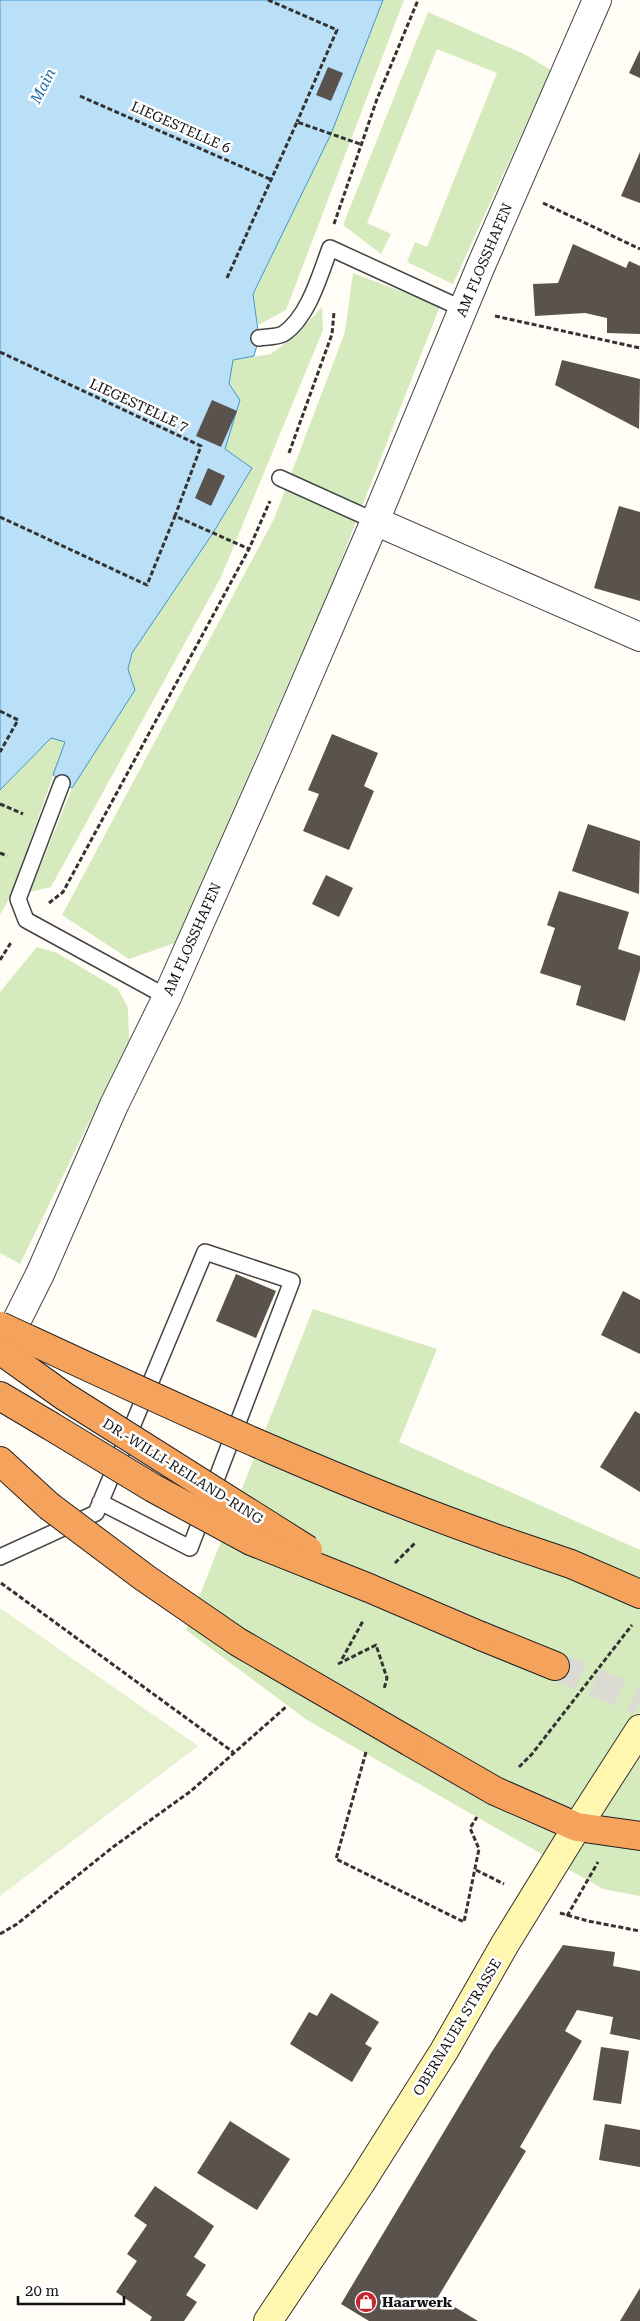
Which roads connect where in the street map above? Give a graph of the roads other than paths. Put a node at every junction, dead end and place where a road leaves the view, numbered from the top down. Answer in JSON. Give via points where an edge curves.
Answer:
{"nodes":[{"id":1,"x":597,"y":0,"type":"edge"},
{"id":2,"x":463,"y":309,"type":"junction"},
{"id":3,"x":260,"y":338,"type":"dead end"},
{"id":4,"x":280,"y":478,"type":"road end"},
{"id":5,"x":375,"y":521,"type":"junction"},
{"id":6,"x":640,"y":636,"type":"edge"},
{"id":7,"x":62,"y":783,"type":"dead end"},
{"id":8,"x":167,"y":997,"type":"junction"},
{"id":9,"x":0,"y":1326,"type":"edge"},
{"id":10,"x":0,"y":1352,"type":"edge"},
{"id":11,"x":0,"y":1396,"type":"edge"},
{"id":12,"x":0,"y":1461,"type":"edge"},
{"id":13,"x":100,"y":1502,"type":"junction"},
{"id":14,"x":0,"y":1557,"type":"edge"},
{"id":15,"x":369,"y":1588,"type":"junction"},
{"id":16,"x":640,"y":1594,"type":"edge"},
{"id":17,"x":556,"y":1666,"type":"tunnel mouth"},
{"id":18,"x":640,"y":1729,"type":"edge"},
{"id":19,"x":577,"y":1827,"type":"junction"},
{"id":20,"x":640,"y":1836,"type":"edge"},
{"id":21,"x":268,"y":2321,"type":"edge"}],
"edges":[{"from":1,"to":2,"type":"street","name":"AM FLOSSHAFEN"},
{"from":2,"to":3,"type":"lane","via":[[330,248],[312,294],[297,320],[282,335]]},
{"from":2,"to":5,"type":"street","name":"AM FLOSSHAFEN"},
{"from":4,"to":5,"type":"lane"},
{"from":5,"to":6,"type":"street"},
{"from":5,"to":8,"type":"street","name":"AM FLOSSHAFEN"},
{"from":7,"to":8,"type":"lane","via":[[18,899],[26,920]]},
{"from":8,"to":10,"type":"street","name":"AM FLOSSHAFEN","via":[[114,1105],[40,1274]]},
{"from":9,"to":16,"type":"highway","bridge":true,"via":[[411,1508],[571,1564]]},
{"from":10,"to":15,"type":"highway","name":"DR.-WILLI-REILAND-RING","bridge":true,"via":[[64,1396]]},
{"from":11,"to":15,"type":"highway","name":"DR.-WILLI-REILAND-RING","bridge":true,"via":[[153,1488],[252,1541]]},
{"from":12,"to":19,"type":"highway","bridge":true,"via":[[49,1506],[238,1642],[495,1791]]},
{"from":13,"to":13,"type":"lane","via":[[205,1252],[292,1281],[190,1548]]},
{"from":13,"to":14,"type":"lane","via":[[96,1513]]},
{"from":15,"to":17,"type":"highway","name":"DR.-WILLI-REILAND-RING","bridge":true},
{"from":18,"to":19,"type":"main road","name":"OBERNAUER STRASSE"},
{"from":19,"to":20,"type":"highway"},
{"from":19,"to":21,"type":"main road","name":"OBERNAUER STRASSE","via":[[444,2051]]}]}
